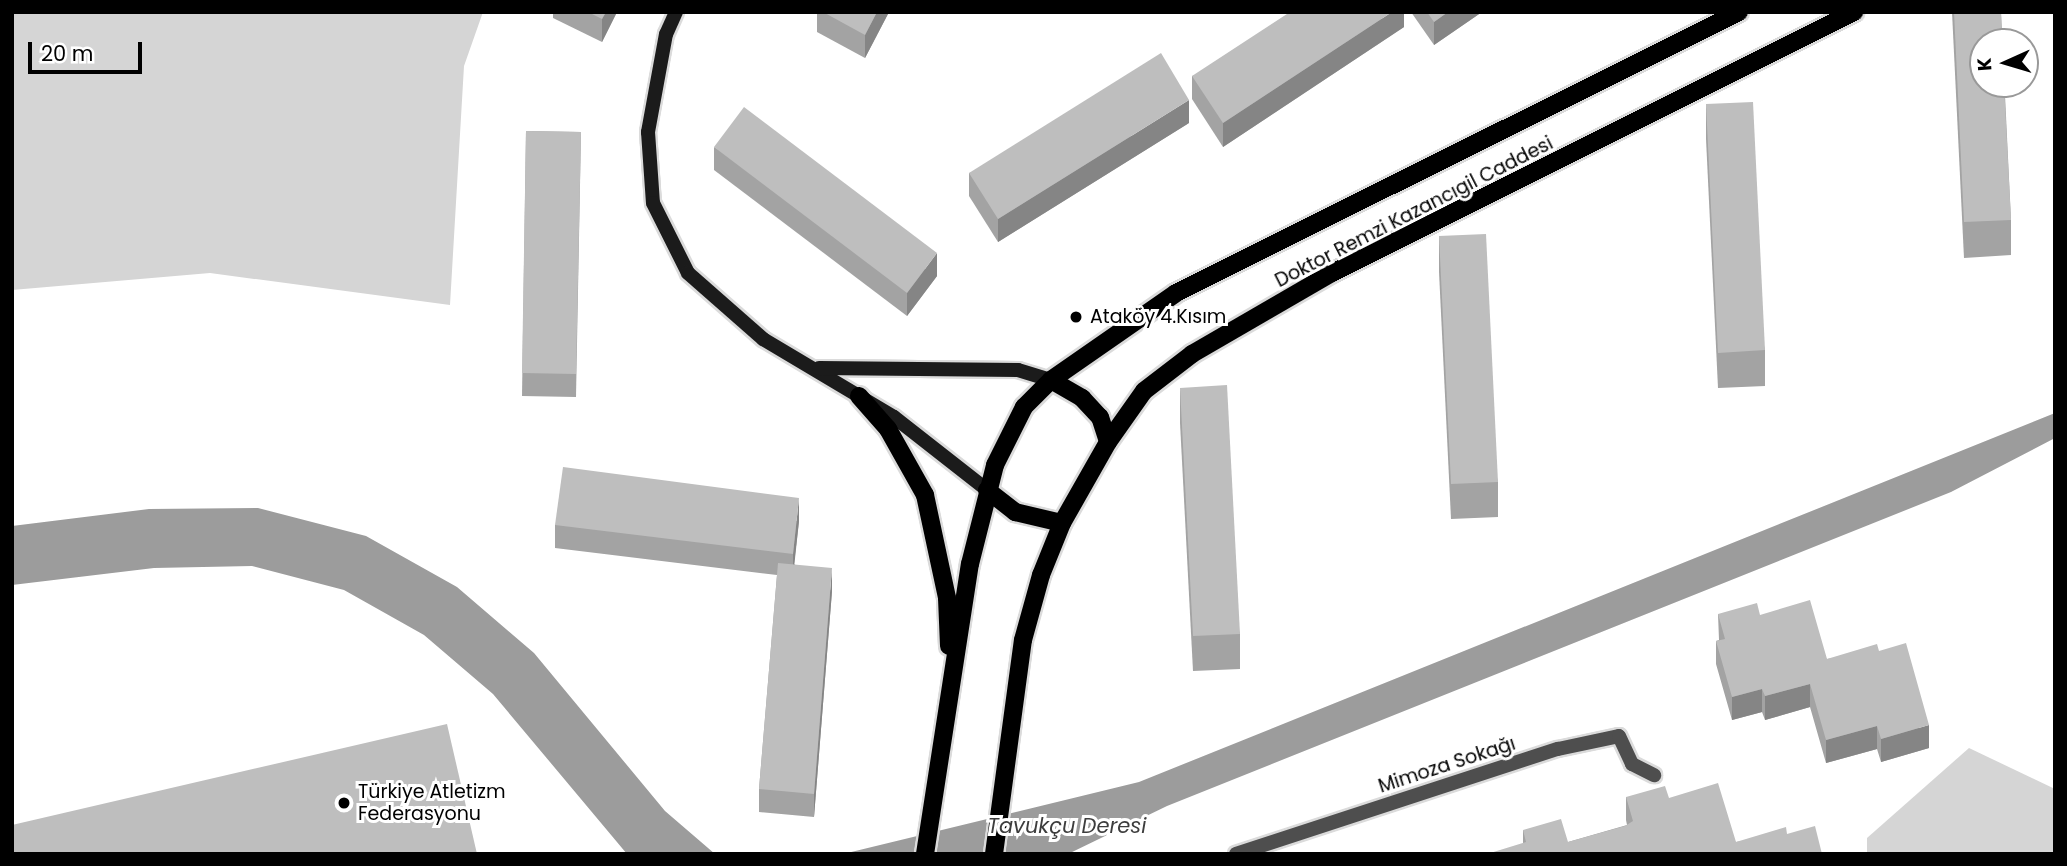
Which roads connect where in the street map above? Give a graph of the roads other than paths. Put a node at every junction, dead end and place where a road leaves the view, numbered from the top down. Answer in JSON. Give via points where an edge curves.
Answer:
{"nodes":[{"id":1,"x":676,"y":12,"type":"edge"},
{"id":2,"x":1739,"y":12,"type":"edge"},
{"id":3,"x":1854,"y":12,"type":"edge"},
{"id":4,"x":818,"y":368,"type":"junction"},
{"id":5,"x":1051,"y":380,"type":"junction"},
{"id":6,"x":859,"y":396,"type":"junction"},
{"id":7,"x":1108,"y":442,"type":"junction"},
{"id":8,"x":987,"y":490,"type":"junction"},
{"id":9,"x":1062,"y":523,"type":"junction"},
{"id":10,"x":951,"y":682,"type":"junction"},
{"id":11,"x":1654,"y":775,"type":"dead end"},
{"id":12,"x":925,"y":854,"type":"edge"},
{"id":13,"x":994,"y":854,"type":"edge"},
{"id":14,"x":1236,"y":854,"type":"edge"}],
"edges":[{"from":1,"to":4,"type":"main road","via":[[666,34],[648,132],[653,203],[688,273],[746,327]]},
{"from":2,"to":5,"type":"main road","name":"Doktor Remzi Kazancıgil Caddesi","via":[[1176,293]]},
{"from":3,"to":7,"type":"main road","name":"Doktor Remzi Kazancıgil Caddesi","via":[[1332,273],[1192,354],[1144,391]]},
{"from":4,"to":5,"type":"main road","via":[[1018,370]]},
{"from":4,"to":6,"type":"main road"},
{"from":5,"to":7,"type":"main road","via":[[1082,398],[1100,417]]},
{"from":5,"to":8,"type":"main road","name":"Doktor Remzi Kazancıgil Caddesi","via":[[1024,407]]},
{"from":6,"to":8,"type":"main road","via":[[894,417]]},
{"from":6,"to":10,"type":"main road","via":[[888,429],[925,495],[947,598]]},
{"from":7,"to":9,"type":"main road","name":"Doktor Remzi Kazancıgil Caddesi"},
{"from":8,"to":9,"type":"main road","via":[[1015,512]]},
{"from":8,"to":10,"type":"main road","name":"Doktor Remzi Kazancıgil Caddesi"},
{"from":9,"to":13,"type":"main road","name":"Doktor Remzi Kazancıgil Caddesi","via":[[1023,640]]},
{"from":10,"to":12,"type":"main road","name":"Doktor Remzi Kazancıgil Caddesi"},
{"from":11,"to":14,"type":"street","name":"Mimoza Sokağı","via":[[1632,764],[1619,736],[1558,749]]}]}
